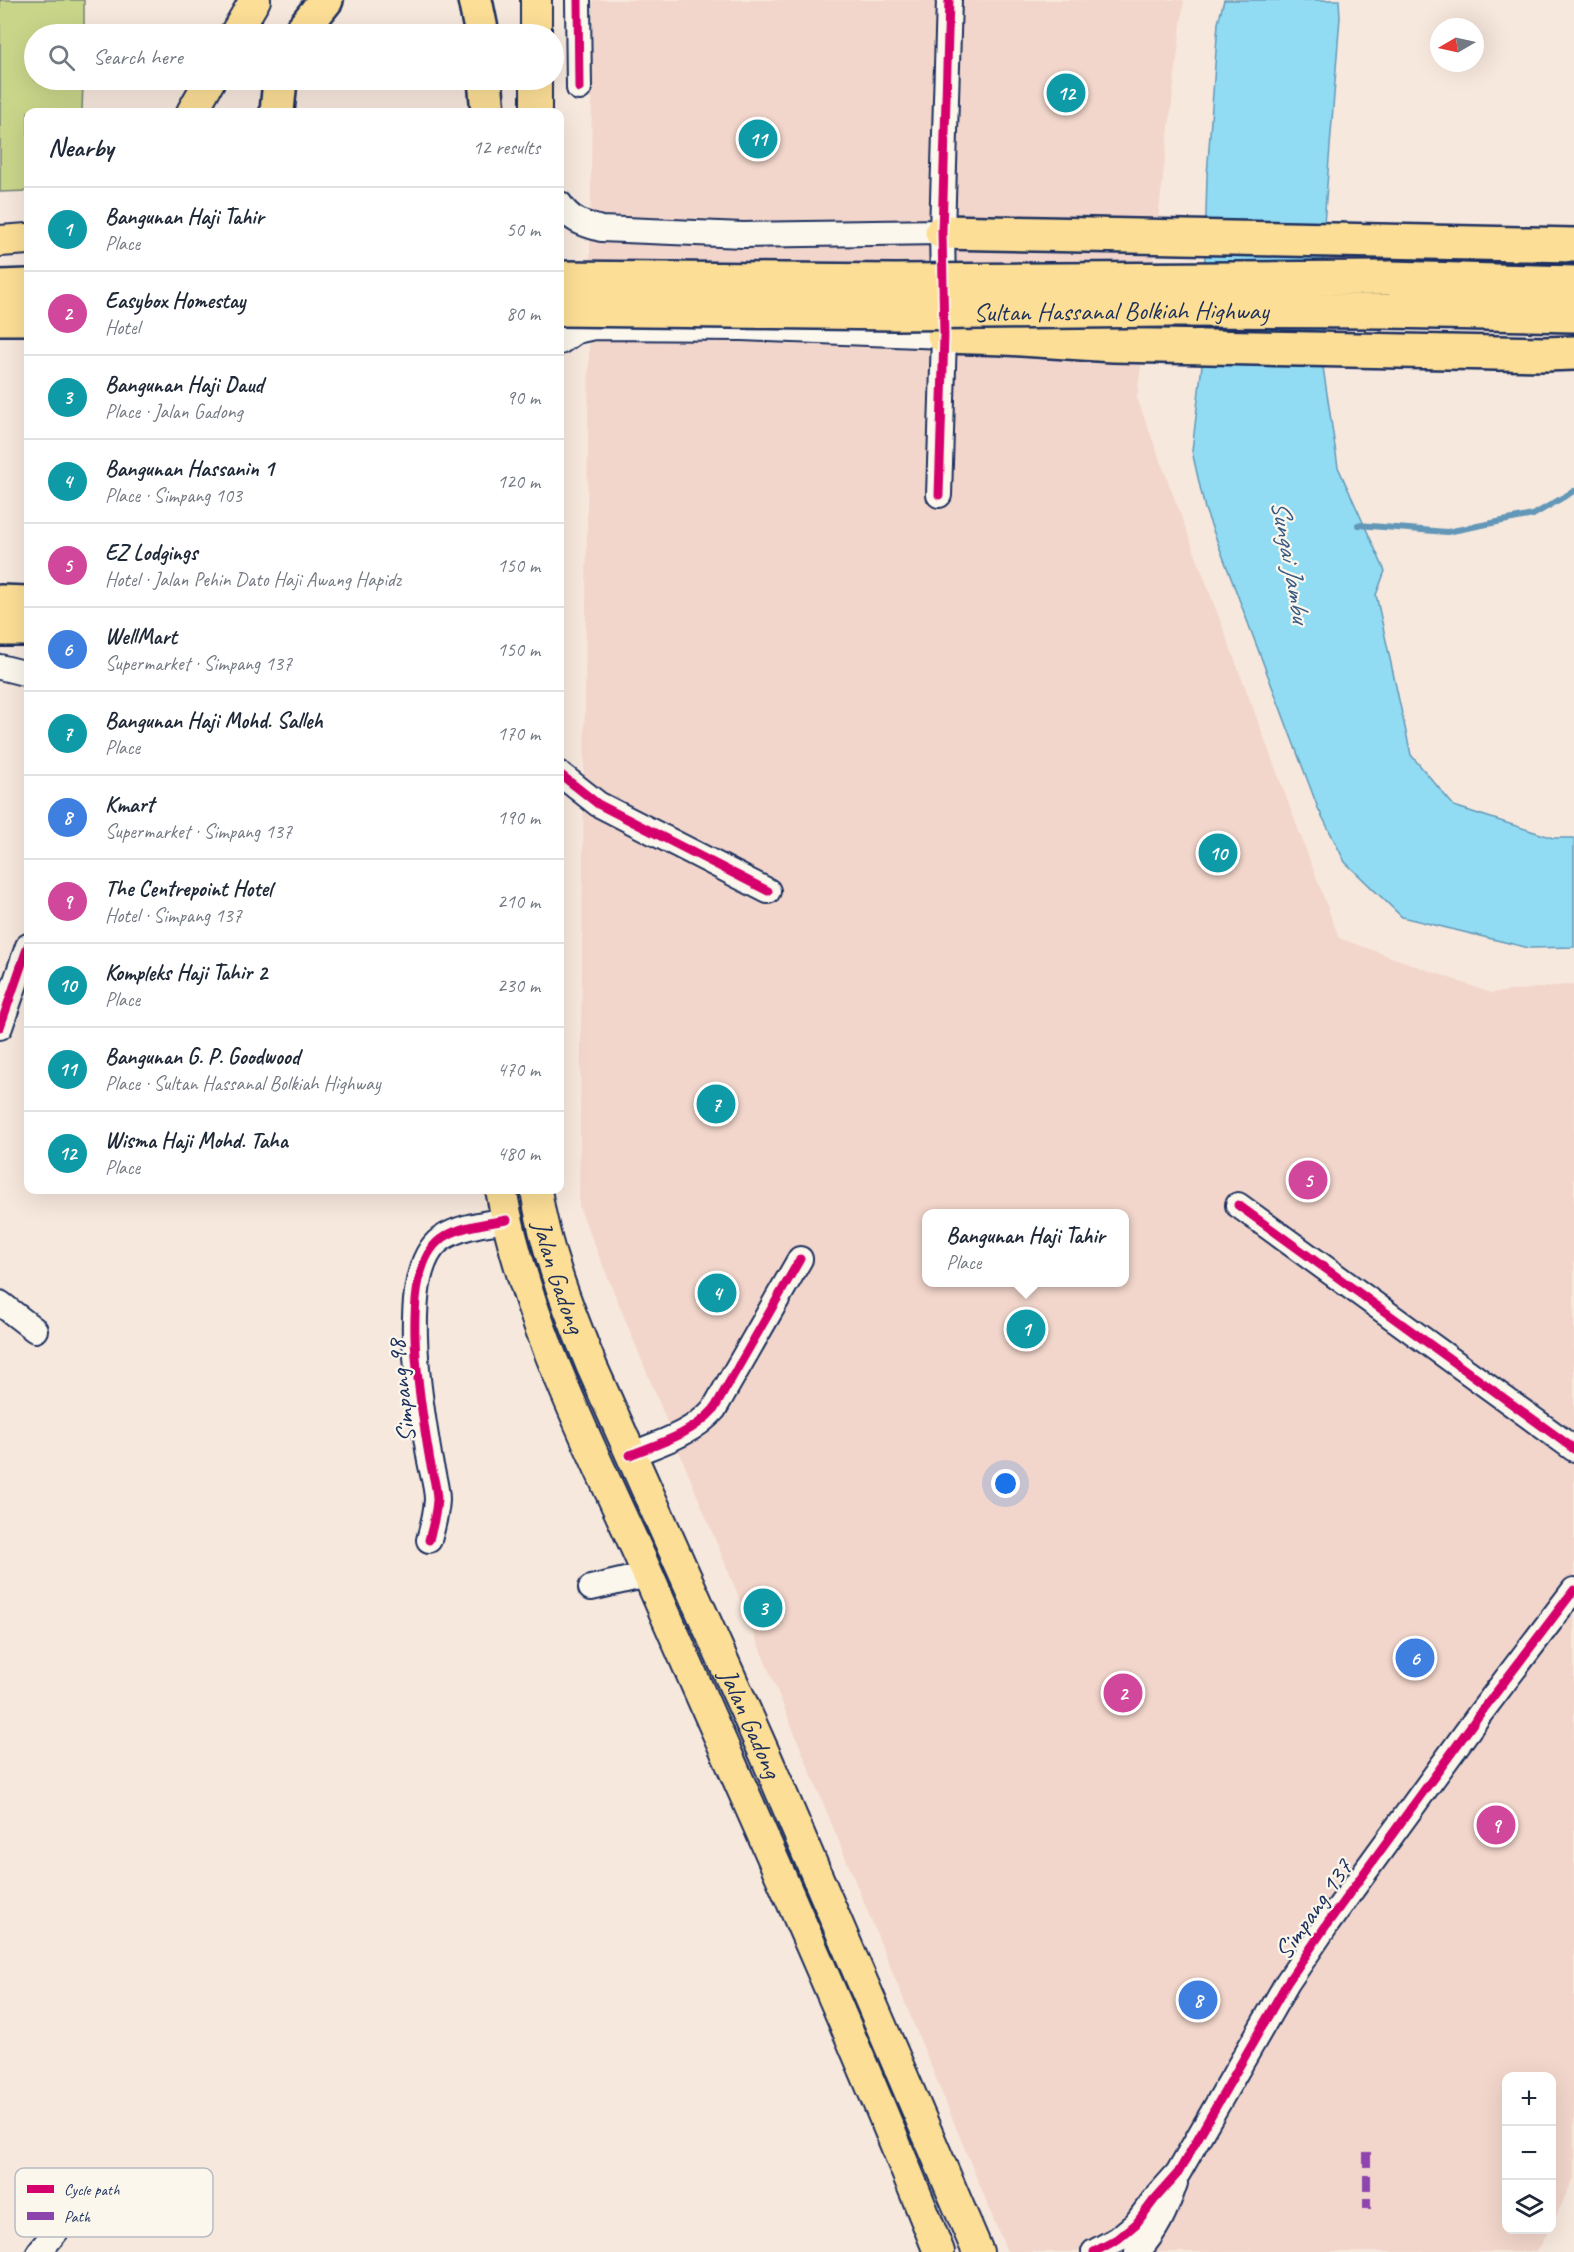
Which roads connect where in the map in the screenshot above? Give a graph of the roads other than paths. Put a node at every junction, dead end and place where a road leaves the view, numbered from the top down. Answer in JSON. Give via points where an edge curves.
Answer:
{"nodes":[{"id":1,"x":237,"y":0,"type":"edge"},
{"id":2,"x":255,"y":0,"type":"edge"},
{"id":3,"x":326,"y":0,"type":"edge"},
{"id":4,"x":475,"y":0,"type":"edge"},
{"id":5,"x":493,"y":0,"type":"edge"},
{"id":6,"x":536,"y":0,"type":"edge"},
{"id":7,"x":578,"y":0,"type":"edge"},
{"id":8,"x":949,"y":0,"type":"edge"},
{"id":9,"x":234,"y":24,"type":"edge"},
{"id":10,"x":239,"y":24,"type":"edge"},
{"id":11,"x":307,"y":24,"type":"edge"},
{"id":12,"x":480,"y":24,"type":"edge"},
{"id":13,"x":492,"y":24,"type":"edge"},
{"id":14,"x":536,"y":24,"type":"edge"},
{"id":15,"x":579,"y":88,"type":"dead end"},
{"id":16,"x":204,"y":90,"type":"edge"},
{"id":17,"x":279,"y":90,"type":"edge"},
{"id":18,"x":486,"y":90,"type":"edge"},
{"id":19,"x":490,"y":90,"type":"edge"},
{"id":20,"x":536,"y":90,"type":"edge"},
{"id":21,"x":194,"y":108,"type":"edge"},
{"id":22,"x":277,"y":108,"type":"edge"},
{"id":23,"x":488,"y":108,"type":"edge"},
{"id":24,"x":489,"y":108,"type":"edge"},
{"id":25,"x":536,"y":108,"type":"edge"},
{"id":26,"x":564,"y":210,"type":"edge"},
{"id":27,"x":942,"y":232,"type":"junction"},
{"id":28,"x":24,"y":239,"type":"edge"},
{"id":29,"x":0,"y":242,"type":"edge"},
{"id":30,"x":1574,"y":245,"type":"edge"},
{"id":31,"x":564,"y":278,"type":"edge"},
{"id":32,"x":1574,"y":283,"type":"edge"},
{"id":33,"x":564,"y":309,"type":"edge"},
{"id":34,"x":1574,"y":315,"type":"edge"},
{"id":35,"x":944,"y":336,"type":"junction"},
{"id":36,"x":564,"y":339,"type":"edge"},
{"id":37,"x":1574,"y":353,"type":"edge"},
{"id":38,"x":939,"y":495,"type":"dead end"},
{"id":39,"x":0,"y":602,"type":"edge"},
{"id":40,"x":24,"y":603,"type":"edge"},
{"id":41,"x":0,"y":629,"type":"edge"},
{"id":42,"x":24,"y":629,"type":"edge"},
{"id":43,"x":0,"y":667,"type":"edge"},
{"id":44,"x":24,"y":673,"type":"edge"},
{"id":45,"x":564,"y":777,"type":"edge"},
{"id":46,"x":564,"y":796,"type":"edge"},
{"id":47,"x":598,"y":804,"type":"junction"},
{"id":48,"x":768,"y":891,"type":"dead end"},
{"id":49,"x":24,"y":958,"type":"edge"},
{"id":50,"x":0,"y":1027,"type":"edge"},
{"id":51,"x":502,"y":1194,"type":"edge"},
{"id":52,"x":537,"y":1194,"type":"edge"},
{"id":53,"x":1238,"y":1205,"type":"dead end"},
{"id":54,"x":507,"y":1221,"type":"junction"},
{"id":55,"x":801,"y":1259,"type":"dead end"},
{"id":56,"x":0,"y":1303,"type":"edge"},
{"id":57,"x":34,"y":1330,"type":"dead end"},
{"id":58,"x":1574,"y":1449,"type":"edge"},
{"id":59,"x":630,"y":1455,"type":"junction"},
{"id":60,"x":429,"y":1540,"type":"dead end"},
{"id":61,"x":647,"y":1575,"type":"junction"},
{"id":62,"x":591,"y":1588,"type":"dead end"},
{"id":63,"x":1574,"y":1590,"type":"edge"},
{"id":64,"x":861,"y":1975,"type":"junction"},
{"id":65,"x":844,"y":2021,"type":"junction"},
{"id":66,"x":1178,"y":2173,"type":"junction"},
{"id":67,"x":51,"y":2237,"type":"edge"},
{"id":68,"x":980,"y":2248,"type":"edge"},
{"id":69,"x":39,"y":2252,"type":"edge"},
{"id":70,"x":939,"y":2252,"type":"edge"},
{"id":71,"x":1095,"y":2252,"type":"edge"},
{"id":72,"x":1137,"y":2252,"type":"edge"}],
"edges":[{"from":1,"to":9,"type":"street"},
{"from":2,"to":10,"type":"main road"},
{"from":3,"to":11,"type":"highway"},
{"from":4,"to":12,"type":"highway"},
{"from":5,"to":13,"type":"main road"},
{"from":6,"to":14,"type":"main road"},
{"from":7,"to":15,"type":"street"},
{"from":8,"to":27,"type":"street"},
{"from":16,"to":21,"type":"main road"},
{"from":17,"to":22,"type":"highway"},
{"from":18,"to":23,"type":"highway"},
{"from":19,"to":24,"type":"main road"},
{"from":20,"to":25,"type":"main road"},
{"from":26,"to":27,"type":"street","via":[[583,224],[602,229],[743,235]]},
{"from":27,"to":30,"type":"highway"},
{"from":27,"to":35,"type":"street"},
{"from":28,"to":29,"type":"main road"},
{"from":31,"to":32,"type":"highway","name":"Sultan Hassanal Bolkiah Highway","bridge":true,"via":[[1389,278]]},
{"from":33,"to":34,"type":"highway","name":"Sultan Hassanal Bolkiah Highway","bridge":true,"via":[[896,314],[1388,310]]},
{"from":35,"to":36,"type":"street","via":[[594,327],[576,331]]},
{"from":35,"to":37,"type":"highway","via":[[1113,345]]},
{"from":35,"to":38,"type":"street"},
{"from":39,"to":40,"type":"highway"},
{"from":41,"to":42,"type":"highway"},
{"from":43,"to":44,"type":"street"},
{"from":45,"to":47,"type":"street"},
{"from":46,"to":47,"type":"street"},
{"from":47,"to":48,"type":"street"},
{"from":49,"to":50,"type":"street"},
{"from":51,"to":54,"type":"main road","name":"Jalan Gadong"},
{"from":52,"to":59,"type":"main road","name":"Jalan Gadong","via":[[573,1321]]},
{"from":53,"to":58,"type":"street"},
{"from":54,"to":60,"type":"street","name":"Simpang 98","via":[[464,1227],[441,1240],[429,1252],[421,1273],[416,1307],[417,1384],[437,1497],[436,1520]]},
{"from":54,"to":61,"type":"main road","name":"Jalan Gadong","via":[[555,1369]]},
{"from":55,"to":59,"type":"street","via":[[714,1409],[690,1429]]},
{"from":56,"to":57,"type":"street"},
{"from":59,"to":64,"type":"main road","name":"Jalan Gadong"},
{"from":61,"to":62,"type":"street"},
{"from":61,"to":65,"type":"main road","name":"Jalan Gadong"},
{"from":63,"to":66,"type":"street","name":"Simpang 137","via":[[1327,1924],[1287,1983]]},
{"from":64,"to":65,"type":"main road"},
{"from":64,"to":68,"type":"main road","name":"Jalan Gadong"},
{"from":65,"to":70,"type":"main road","name":"Jalan Gadong"},
{"from":66,"to":71,"type":"street","name":"Simpang 137","via":[[1136,2224]]},
{"from":66,"to":72,"type":"street","name":"Simpang 137","via":[[1166,2211]]},
{"from":67,"to":69,"type":"street"}]}
